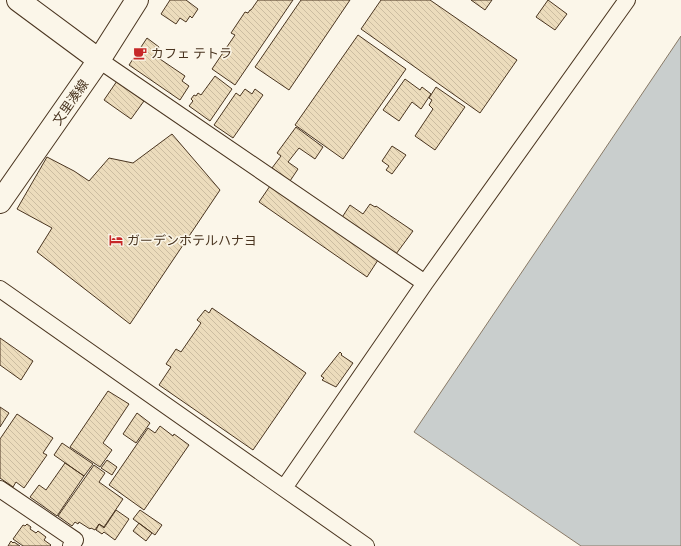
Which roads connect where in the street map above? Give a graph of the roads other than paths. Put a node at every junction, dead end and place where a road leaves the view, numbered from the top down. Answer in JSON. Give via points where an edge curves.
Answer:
{"nodes":[{"id":1,"x":18,"y":0,"type":"edge"},
{"id":2,"x":137,"y":0,"type":"edge"},
{"id":3,"x":627,"y":0,"type":"edge"},
{"id":4,"x":99,"y":60,"type":"junction"},
{"id":5,"x":0,"y":202,"type":"edge"},
{"id":6,"x":425,"y":283,"type":"junction"},
{"id":7,"x":0,"y":289,"type":"edge"},
{"id":8,"x":0,"y":488,"type":"edge"},
{"id":9,"x":284,"y":488,"type":"junction"},
{"id":10,"x":71,"y":546,"type":"edge"},
{"id":11,"x":366,"y":546,"type":"edge"}],
"edges":[{"from":1,"to":4,"type":"main road"},
{"from":2,"to":4,"type":"main road","name":"文里湊線"},
{"from":3,"to":6,"type":"street"},
{"from":4,"to":5,"type":"main road","name":"文里湊線"},
{"from":4,"to":6,"type":"street"},
{"from":6,"to":9,"type":"street"},
{"from":7,"to":9,"type":"street"},
{"from":8,"to":10,"type":"street","via":[[75,540]]},
{"from":9,"to":11,"type":"street"}]}
